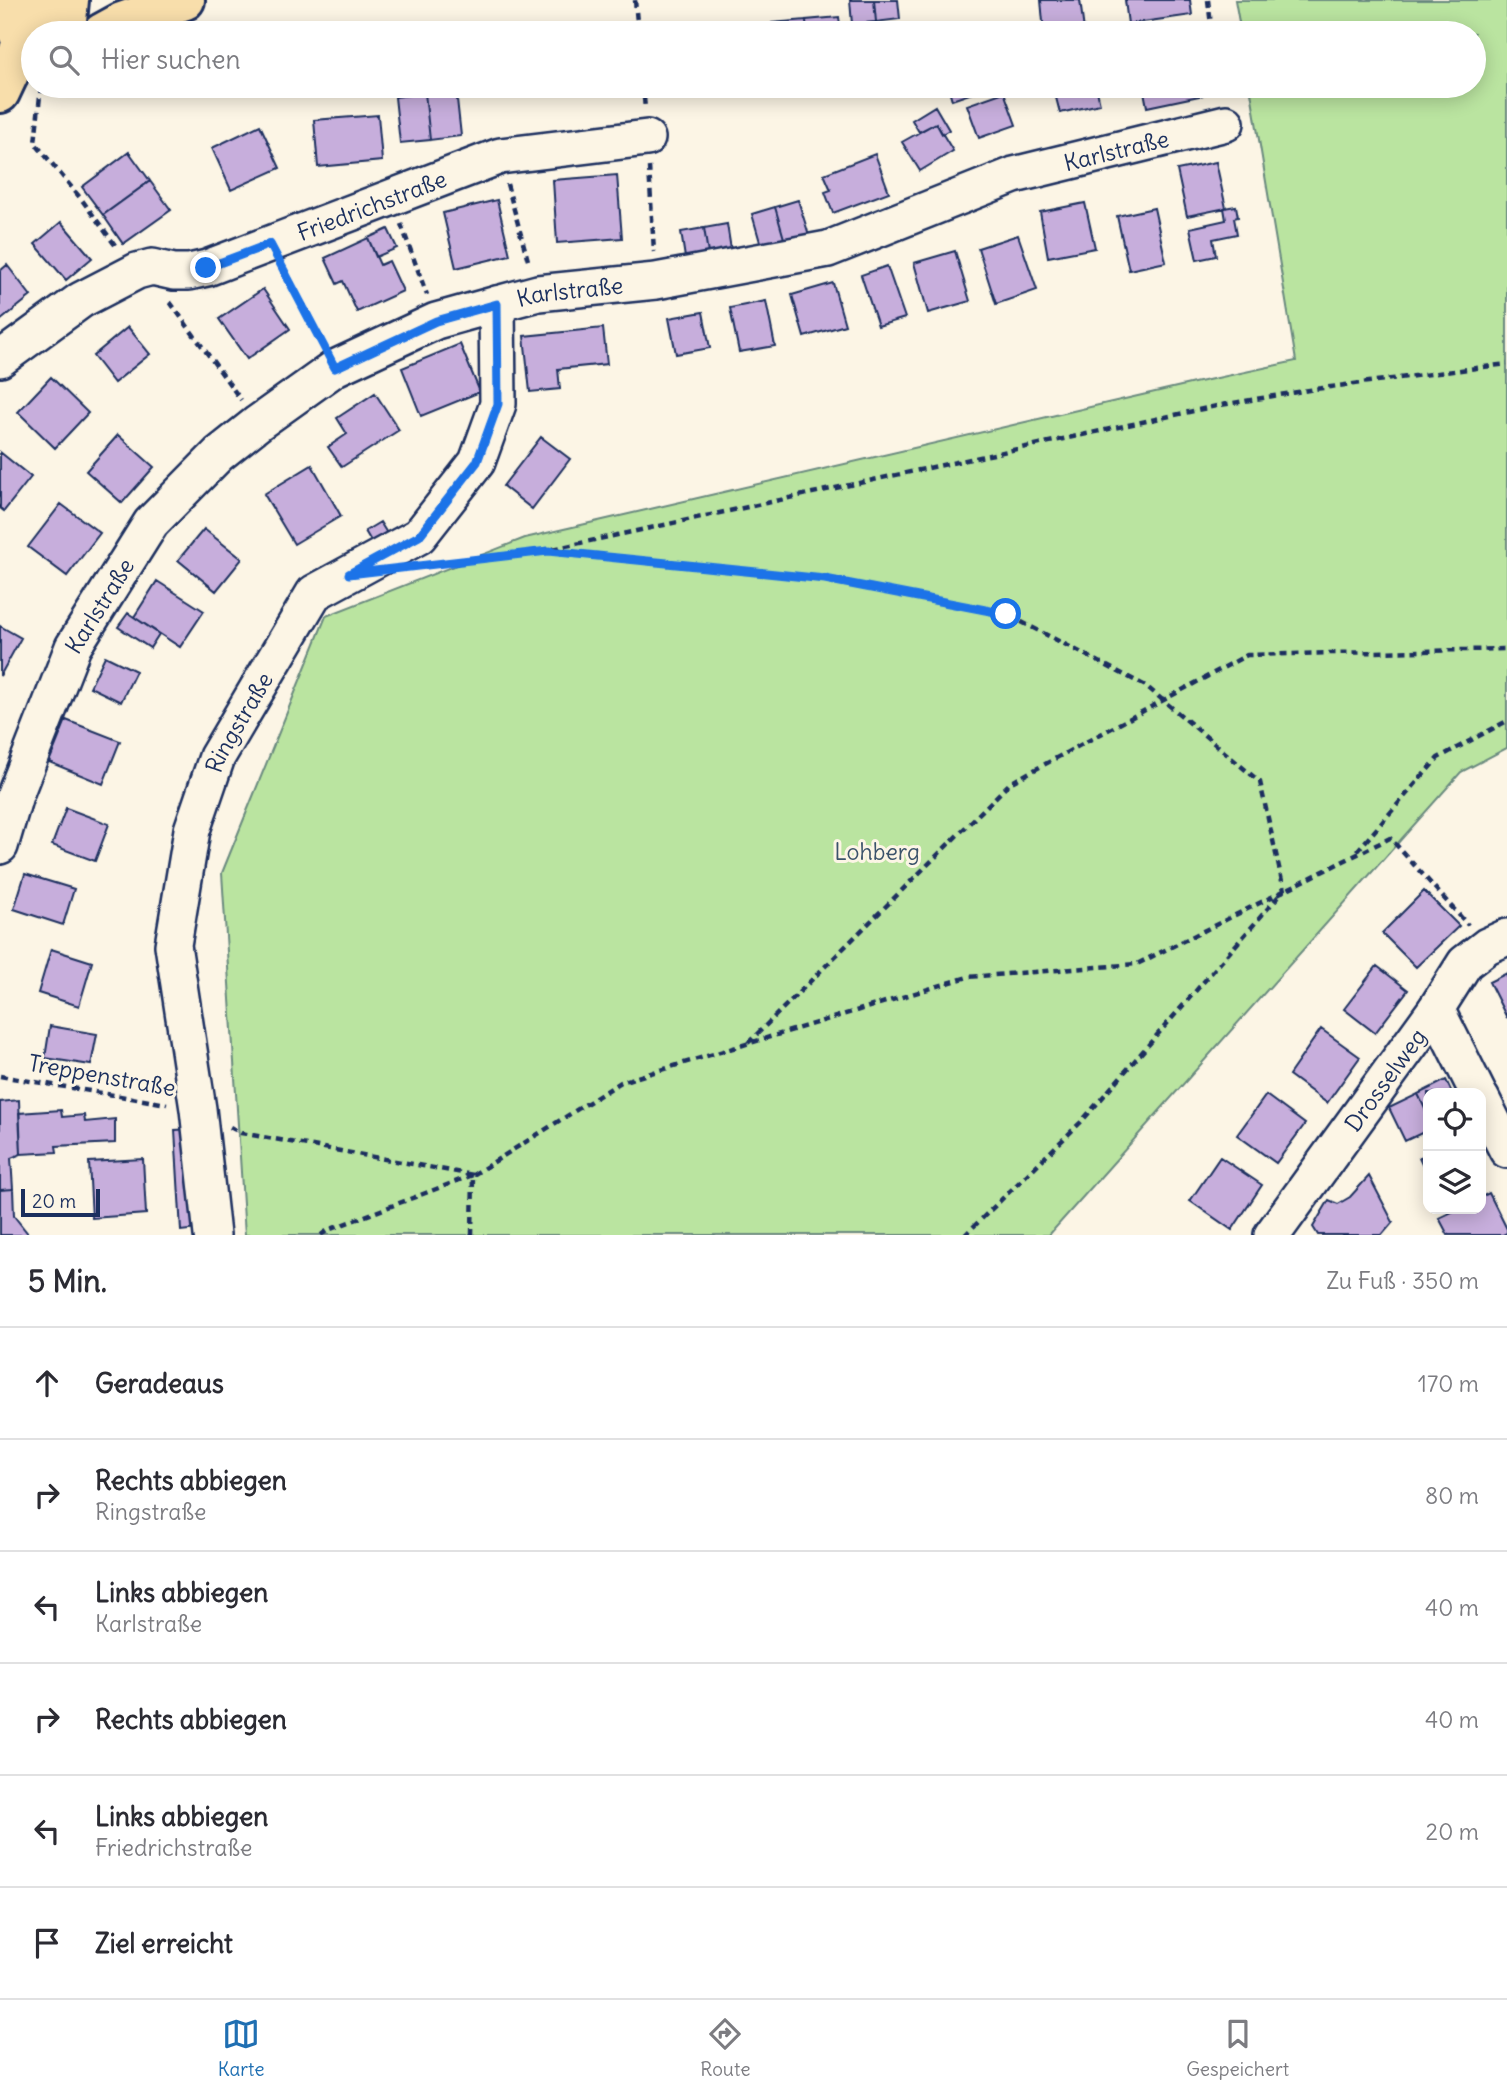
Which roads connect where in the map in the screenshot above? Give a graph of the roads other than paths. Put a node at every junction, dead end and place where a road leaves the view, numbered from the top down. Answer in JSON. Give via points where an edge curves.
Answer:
{"nodes":[{"id":1,"x":36,"y":0,"type":"edge"},
{"id":2,"x":69,"y":0,"type":"edge"},
{"id":3,"x":185,"y":0,"type":"edge"},
{"id":4,"x":0,"y":3,"type":"edge"},
{"id":5,"x":29,"y":21,"type":"edge"},
{"id":6,"x":67,"y":21,"type":"edge"},
{"id":7,"x":125,"y":21,"type":"edge"},
{"id":8,"x":21,"y":40,"type":"edge"},
{"id":9,"x":21,"y":44,"type":"edge"},
{"id":10,"x":21,"y":89,"type":"edge"},
{"id":11,"x":0,"y":93,"type":"edge"},
{"id":12,"x":0,"y":107,"type":"edge"},
{"id":13,"x":1226,"y":123,"type":"dead end"},
{"id":14,"x":647,"y":138,"type":"dead end"},
{"id":15,"x":497,"y":304,"type":"junction"},
{"id":16,"x":0,"y":359,"type":"edge"},
{"id":17,"x":0,"y":846,"type":"edge"},
{"id":18,"x":1497,"y":942,"type":"edge"},
{"id":19,"x":1436,"y":1009,"type":"junction"},
{"id":20,"x":1476,"y":1088,"type":"edge"},
{"id":21,"x":1486,"y":1108,"type":"edge"},
{"id":22,"x":1507,"y":1150,"type":"edge"},
{"id":23,"x":212,"y":1235,"type":"edge"},
{"id":24,"x":1272,"y":1235,"type":"edge"}],
"edges":[{"from":1,"to":5,"type":"main road"},
{"from":2,"to":6,"type":"main road"},
{"from":3,"to":7,"type":"main road"},
{"from":4,"to":8,"type":"main road"},
{"from":9,"to":11,"type":"main road"},
{"from":10,"to":12,"type":"main road"},
{"from":13,"to":15,"type":"street","name":"Karlstraße","via":[[1014,175],[828,249],[656,281],[538,293]]},
{"from":14,"to":16,"type":"street","name":"Friedrichstraße","via":[[500,156],[206,268],[136,271],[81,300]]},
{"from":15,"to":17,"type":"street","name":"Karlstraße","via":[[436,321],[335,368],[219,454],[151,523],[73,647]]},
{"from":15,"to":23,"type":"street","name":"Ringstraße","via":[[498,404],[477,462],[419,536],[314,593],[217,757],[192,830],[173,945]]},
{"from":18,"to":19,"type":"street","name":"Drosselweg","via":[[1465,963]]},
{"from":19,"to":20,"type":"street"},
{"from":19,"to":24,"type":"street","name":"Drosselweg"},
{"from":21,"to":22,"type":"street"}]}
